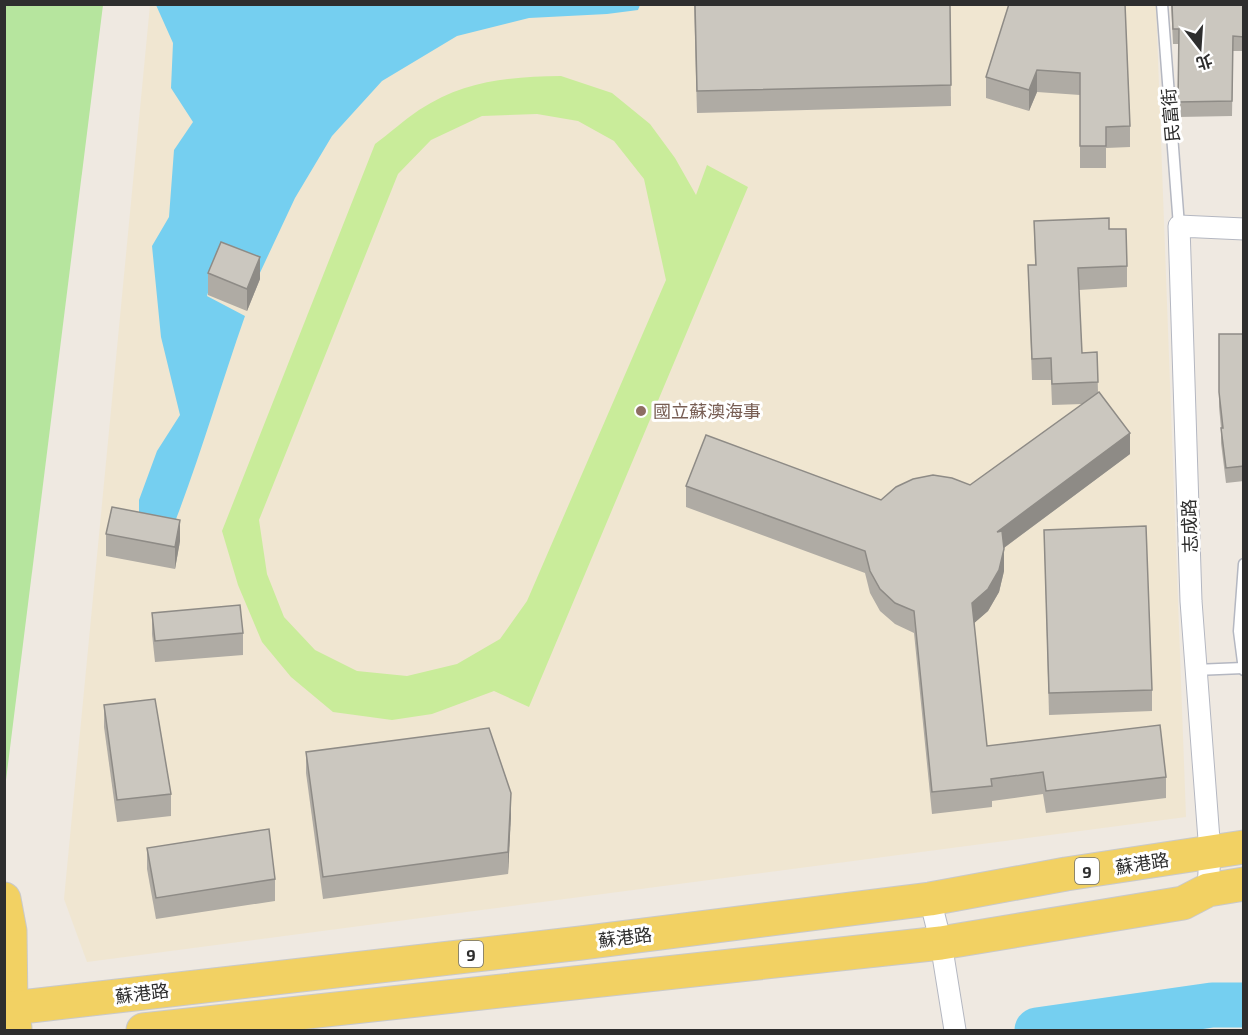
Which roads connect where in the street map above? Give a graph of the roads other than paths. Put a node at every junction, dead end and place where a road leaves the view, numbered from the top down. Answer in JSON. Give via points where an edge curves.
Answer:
{"nodes":[{"id":1,"x":1162,"y":4,"type":"edge"},
{"id":2,"x":1179,"y":226,"type":"junction"},
{"id":3,"x":1244,"y":229,"type":"edge"},
{"id":4,"x":1244,"y":564,"type":"edge"},
{"id":5,"x":1243,"y":669,"type":"edge"},
{"id":6,"x":1195,"y":670,"type":"junction"},
{"id":7,"x":1244,"y":847,"type":"edge"},
{"id":8,"x":1210,"y":852,"type":"junction"},
{"id":9,"x":1244,"y":884,"type":"edge"},
{"id":10,"x":1208,"y":890,"type":"junction"},
{"id":11,"x":4,"y":899,"type":"edge"},
{"id":12,"x":930,"y":899,"type":"junction"},
{"id":13,"x":581,"y":943,"type":"junction"},
{"id":14,"x":941,"y":943,"type":"junction"},
{"id":15,"x":584,"y":981,"type":"junction"},
{"id":16,"x":9,"y":1010,"type":"edge"},
{"id":17,"x":953,"y":1022,"type":"edge"},
{"id":18,"x":143,"y":1030,"type":"edge"}],
"edges":[{"from":1,"to":2,"type":"lane","name":"民富街"},
{"from":2,"to":3,"type":"street"},
{"from":2,"to":6,"type":"street","name":"志成路"},
{"from":4,"to":5,"type":"lane","via":[[1239,631]]},
{"from":5,"to":6,"type":"lane"},
{"from":6,"to":8,"type":"street","name":"志成路"},
{"from":7,"to":8,"type":"main road","name":"蘇港路","number":"9"},
{"from":8,"to":10,"type":"street","name":"志成路"},
{"from":8,"to":12,"type":"main road","name":"蘇港路","number":"9"},
{"from":9,"to":10,"type":"main road","name":"蘇港路","number":"9"},
{"from":10,"to":14,"type":"main road","name":"蘇港路","number":"9","via":[[1183,903]]},
{"from":11,"to":16,"type":"main road","number":"9","via":[[10,931]]},
{"from":12,"to":13,"type":"main road","name":"蘇港路","number":"9"},
{"from":12,"to":14,"type":"street"},
{"from":13,"to":15,"type":"main road"},
{"from":13,"to":16,"type":"main road","name":"蘇港路","number":"9"},
{"from":14,"to":15,"type":"main road","name":"蘇港路","number":"9"},
{"from":14,"to":17,"type":"street"},
{"from":15,"to":18,"type":"main road","name":"蘇港路","number":"9"}]}
